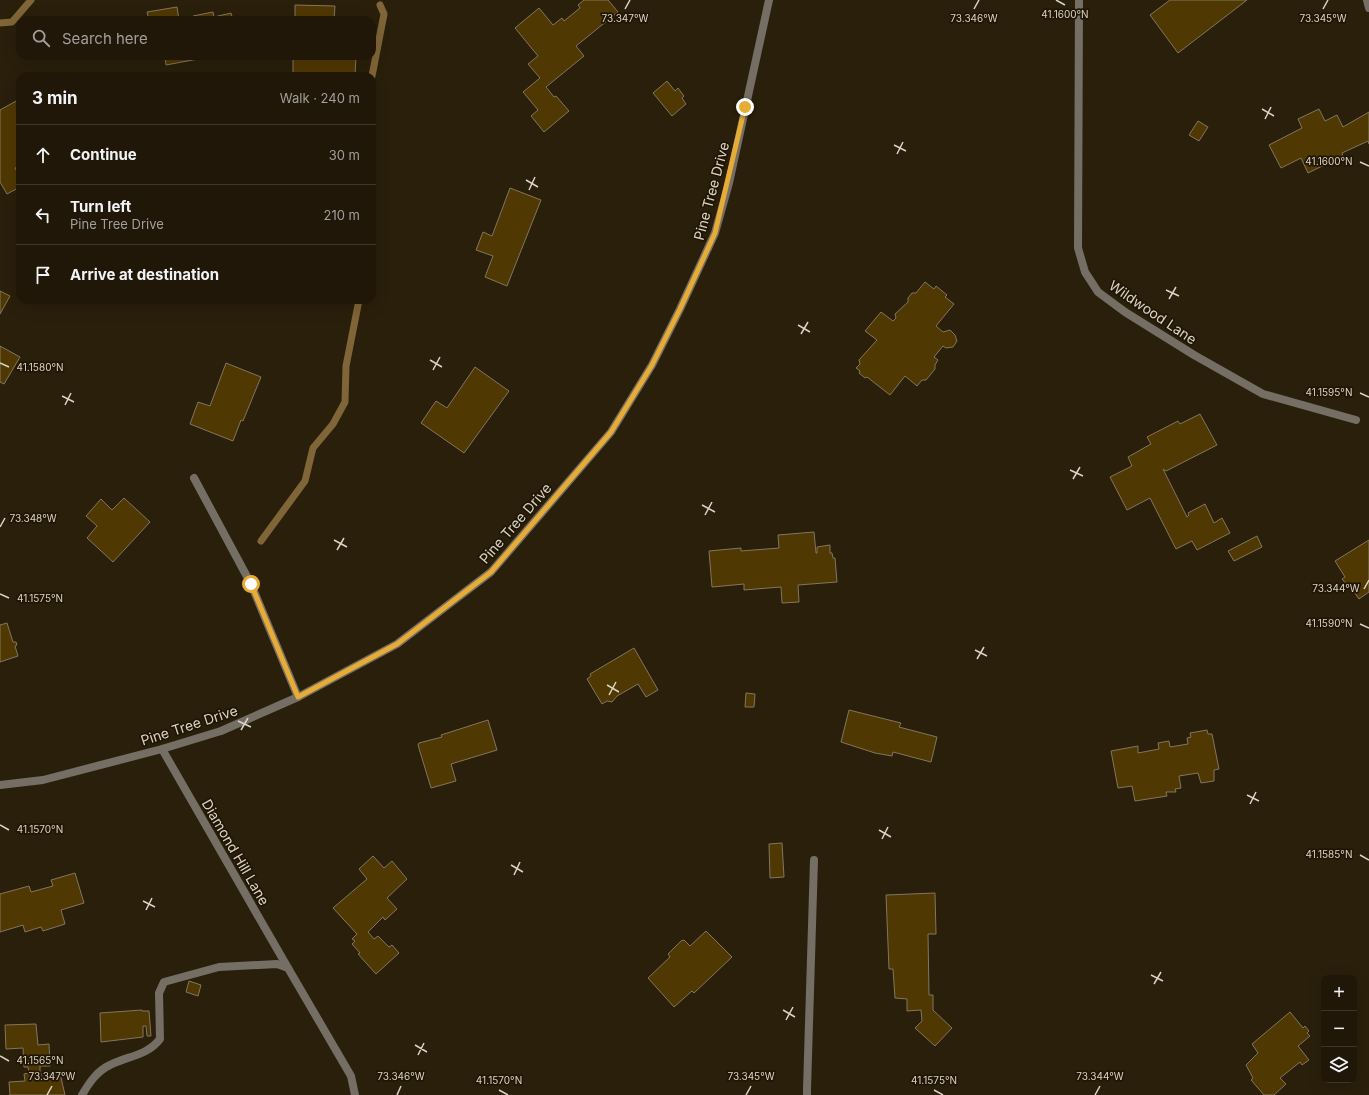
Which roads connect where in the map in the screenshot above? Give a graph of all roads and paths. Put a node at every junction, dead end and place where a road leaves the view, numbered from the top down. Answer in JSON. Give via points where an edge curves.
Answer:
{"nodes":[{"id":1,"x":769,"y":0,"type":"edge"},
{"id":2,"x":1079,"y":0,"type":"edge"},
{"id":3,"x":1366,"y":0,"type":"edge"},
{"id":4,"x":1369,"y":8,"type":"edge"},
{"id":5,"x":1356,"y":420,"type":"dead end"},
{"id":6,"x":194,"y":478,"type":"dead end"},
{"id":7,"x":298,"y":697,"type":"junction"},
{"id":8,"x":162,"y":750,"type":"junction"},
{"id":9,"x":0,"y":785,"type":"edge"},
{"id":10,"x":814,"y":860,"type":"dead end"},
{"id":11,"x":288,"y":968,"type":"junction"},
{"id":12,"x":807,"y":1092,"type":"edge"},
{"id":13,"x":82,"y":1095,"type":"edge"},
{"id":14,"x":355,"y":1095,"type":"edge"}],
"edges":[{"from":1,"to":7,"type":"street","name":"Pine Tree Drive","via":[[715,233],[652,365],[611,432],[491,572],[397,644]]},
{"from":2,"to":5,"type":"street","name":"Wildwood Lane","via":[[1078,248],[1086,272],[1098,292],[1137,320],[1263,394]]},
{"from":3,"to":4,"type":"street"},
{"from":6,"to":7,"type":"street","via":[[251,584]]},
{"from":7,"to":8,"type":"street","name":"Pine Tree Drive","via":[[221,731]]},
{"from":8,"to":9,"type":"street","name":"Pine Tree Drive","via":[[43,780]]},
{"from":8,"to":11,"type":"street","name":"Diamond Hill Lane"},
{"from":10,"to":12,"type":"street"},
{"from":11,"to":13,"type":"street","via":[[278,964],[220,967],[164,982],[159,993],[160,1039],[149,1050],[110,1065],[98,1073]]},
{"from":11,"to":14,"type":"street","name":"Diamond Hill Lane","via":[[351,1076]]}]}
